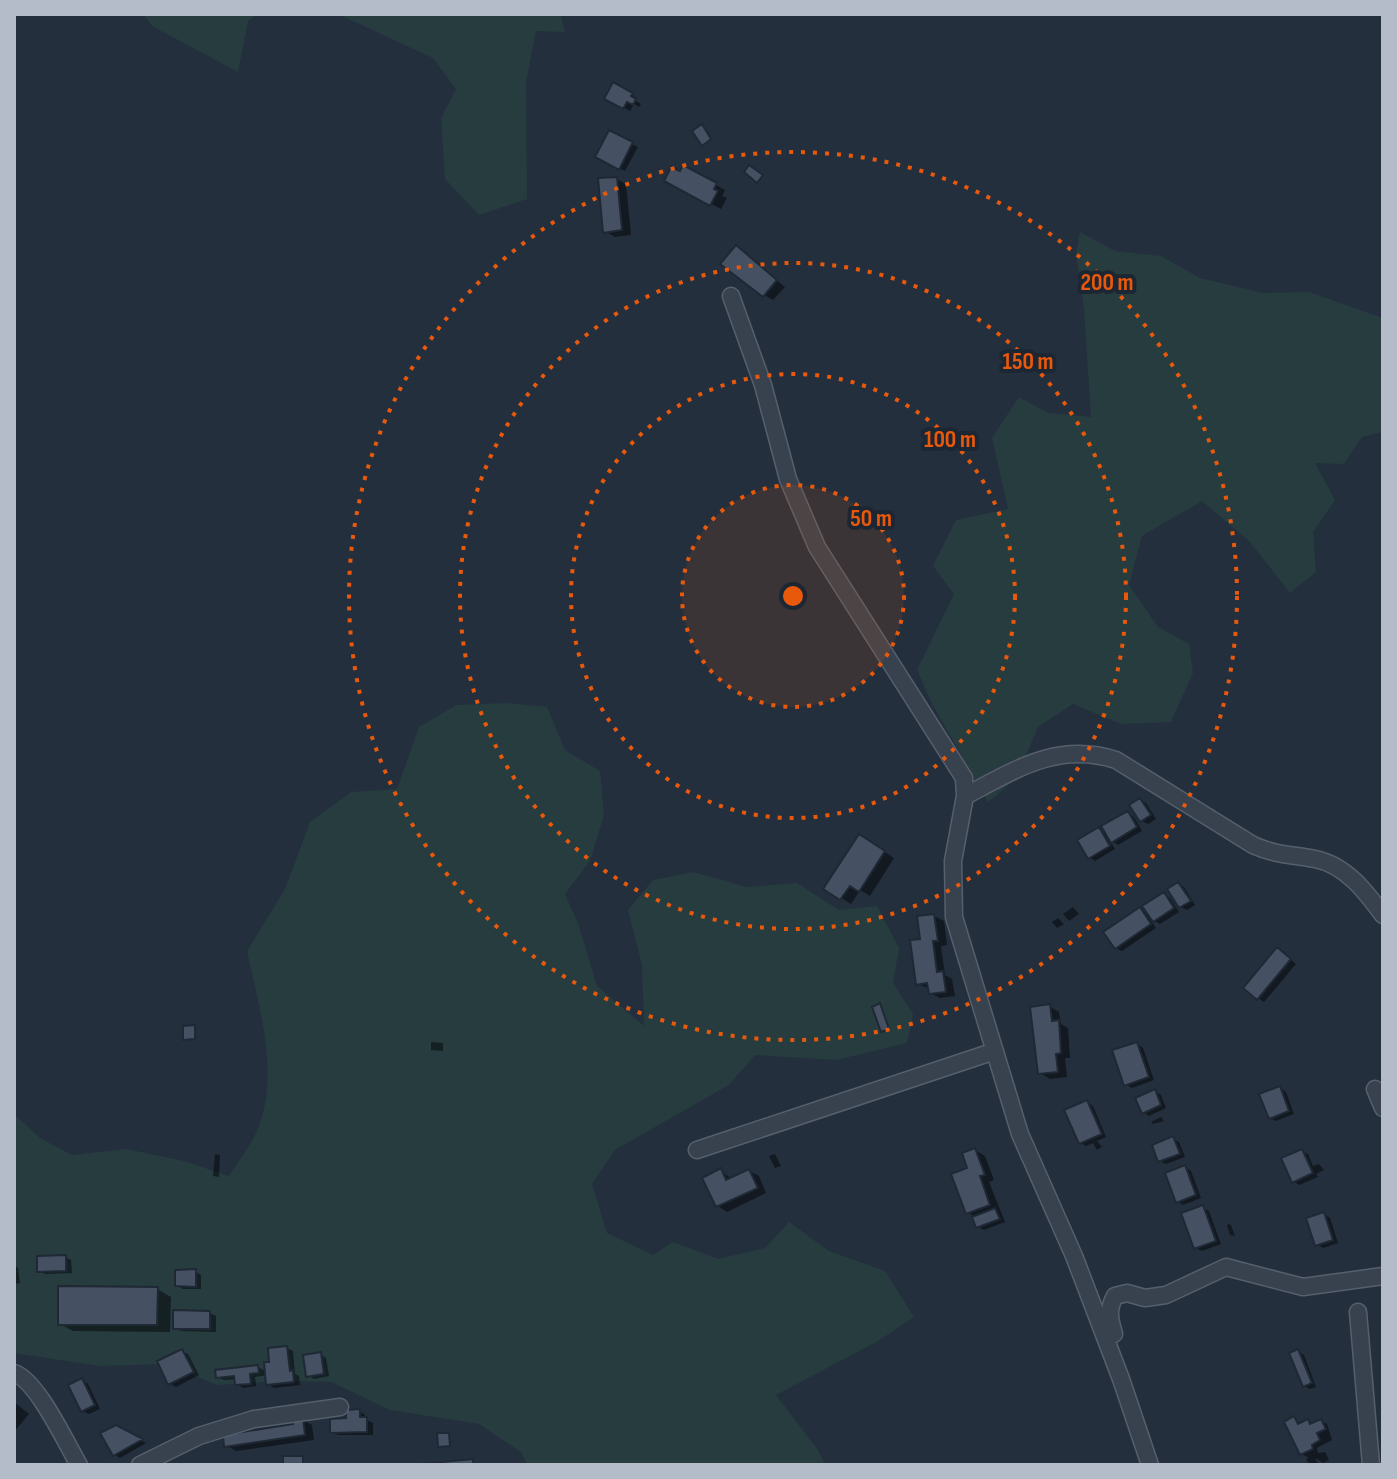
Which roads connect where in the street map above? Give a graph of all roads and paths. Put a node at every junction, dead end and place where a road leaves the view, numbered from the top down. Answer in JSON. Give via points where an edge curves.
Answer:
{"nodes":[{"id":1,"x":731,"y":296,"type":"dead end"},
{"id":2,"x":965,"y":796,"type":"junction"},
{"id":3,"x":1383,"y":915,"type":"edge"},
{"id":4,"x":995,"y":1051,"type":"junction"},
{"id":5,"x":1375,"y":1089,"type":"dead end"},
{"id":6,"x":1383,"y":1108,"type":"edge"},
{"id":7,"x":697,"y":1150,"type":"dead end"},
{"id":8,"x":1383,"y":1276,"type":"edge"},
{"id":9,"x":1358,"y":1312,"type":"dead end"},
{"id":10,"x":14,"y":1373,"type":"edge"},
{"id":11,"x":1121,"y":1379,"type":"junction"},
{"id":12,"x":340,"y":1407,"type":"dead end"},
{"id":13,"x":79,"y":1465,"type":"edge"},
{"id":14,"x":140,"y":1465,"type":"edge"},
{"id":15,"x":1150,"y":1465,"type":"edge"},
{"id":16,"x":1371,"y":1465,"type":"edge"}],
"edges":[{"from":1,"to":2,"type":"street","via":[[763,385],[788,479],[817,547],[946,746],[964,778]]},
{"from":2,"to":3,"type":"street","via":[[1030,763],[1060,754],[1094,753],[1116,760],[1253,845],[1275,855],[1334,866],[1352,878]]},
{"from":2,"to":4,"type":"street","via":[[953,861],[954,917]]},
{"from":4,"to":7,"type":"street"},
{"from":4,"to":11,"type":"street","via":[[1020,1134]]},
{"from":5,"to":6,"type":"street"},
{"from":8,"to":11,"type":"street","via":[[1303,1287],[1226,1267],[1166,1295],[1115,1296],[1109,1316]]},
{"from":9,"to":16,"type":"street"},
{"from":10,"to":13,"type":"street","via":[[35,1391]]},
{"from":11,"to":15,"type":"street"},
{"from":12,"to":14,"type":"street","via":[[254,1419],[199,1436]]}]}
